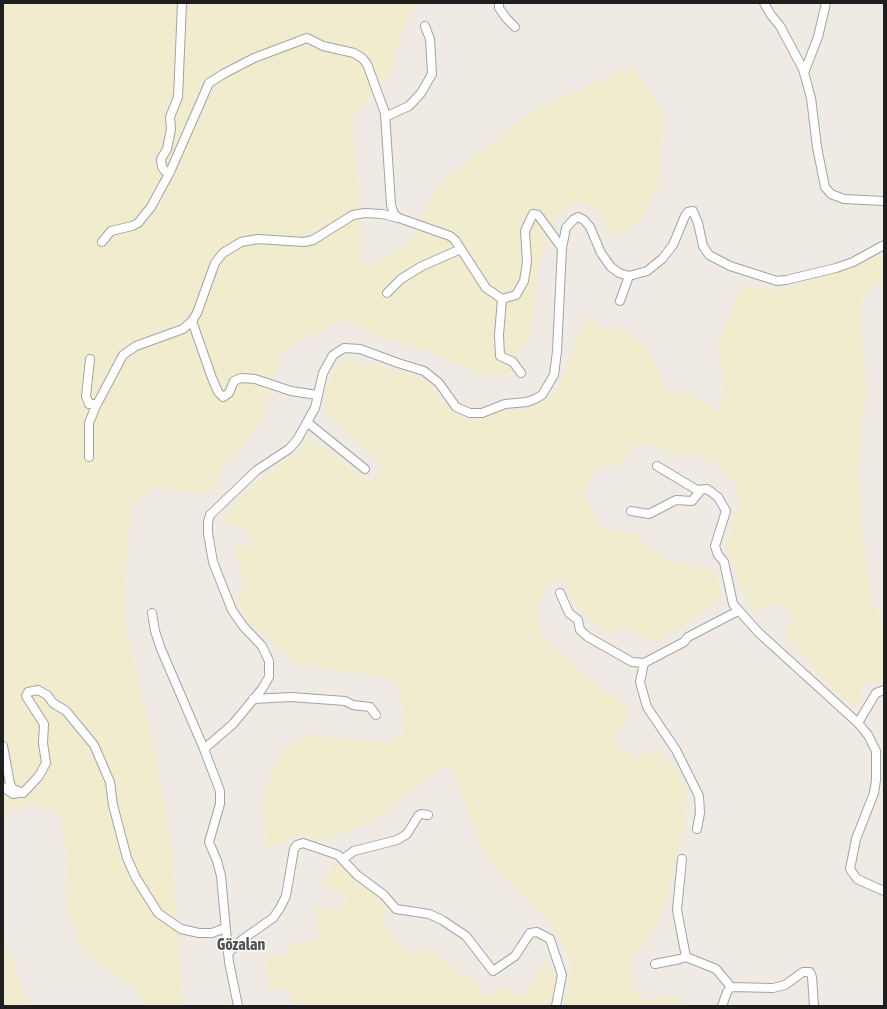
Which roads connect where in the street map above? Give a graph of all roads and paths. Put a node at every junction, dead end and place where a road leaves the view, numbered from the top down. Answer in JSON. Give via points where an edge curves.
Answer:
{"nodes":[{"id":1,"x":182,"y":3,"type":"edge"},
{"id":2,"x":499,"y":3,"type":"edge"},
{"id":3,"x":764,"y":3,"type":"edge"},
{"id":4,"x":826,"y":3,"type":"edge"},
{"id":5,"x":425,"y":26,"type":"dead end"},
{"id":6,"x":515,"y":27,"type":"dead end"},
{"id":7,"x":804,"y":73,"type":"junction"},
{"id":8,"x":385,"y":117,"type":"junction"},
{"id":9,"x":170,"y":172,"type":"junction"},
{"id":10,"x":884,"y":201,"type":"edge"},
{"id":11,"x":399,"y":218,"type":"junction"},
{"id":12,"x":102,"y":242,"type":"dead end"},
{"id":13,"x":884,"y":245,"type":"edge"},
{"id":14,"x":562,"y":248,"type":"junction"},
{"id":15,"x":461,"y":249,"type":"junction"},
{"id":16,"x":629,"y":276,"type":"junction"},
{"id":17,"x":387,"y":293,"type":"dead end"},
{"id":18,"x":502,"y":299,"type":"junction"},
{"id":19,"x":620,"y":301,"type":"dead end"},
{"id":20,"x":192,"y":321,"type":"junction"},
{"id":21,"x":90,"y":359,"type":"dead end"},
{"id":22,"x":521,"y":373,"type":"dead end"},
{"id":23,"x":317,"y":395,"type":"junction"},
{"id":24,"x":97,"y":404,"type":"junction"},
{"id":25,"x":307,"y":422,"type":"junction"},
{"id":26,"x":89,"y":457,"type":"dead end"},
{"id":27,"x":657,"y":466,"type":"dead end"},
{"id":28,"x":365,"y":469,"type":"dead end"},
{"id":29,"x":701,"y":490,"type":"junction"},
{"id":30,"x":631,"y":511,"type":"dead end"},
{"id":31,"x":560,"y":593,"type":"dead end"},
{"id":32,"x":738,"y":611,"type":"junction"},
{"id":33,"x":152,"y":613,"type":"dead end"},
{"id":34,"x":644,"y":664,"type":"junction"},
{"id":35,"x":884,"y":690,"type":"edge"},
{"id":36,"x":253,"y":699,"type":"junction"},
{"id":37,"x":376,"y":715,"type":"dead end"},
{"id":38,"x":858,"y":723,"type":"junction"},
{"id":39,"x":3,"y":746,"type":"edge"},
{"id":40,"x":204,"y":749,"type":"junction"},
{"id":41,"x":3,"y":787,"type":"edge"},
{"id":42,"x":19,"y":793,"type":"junction"},
{"id":43,"x":428,"y":816,"type":"dead end"},
{"id":44,"x":697,"y":829,"type":"dead end"},
{"id":45,"x":682,"y":858,"type":"dead end"},
{"id":46,"x":343,"y":859,"type":"junction"},
{"id":47,"x":884,"y":891,"type":"edge"},
{"id":48,"x":225,"y":928,"type":"junction"},
{"id":49,"x":228,"y":953,"type":"junction"},
{"id":50,"x":686,"y":956,"type":"junction"},
{"id":51,"x":654,"y":964,"type":"dead end"},
{"id":52,"x":731,"y":987,"type":"junction"},
{"id":53,"x":814,"y":1005,"type":"edge"},
{"id":54,"x":238,"y":1006,"type":"edge"},
{"id":55,"x":556,"y":1006,"type":"edge"},
{"id":56,"x":722,"y":1006,"type":"edge"}],
"edges":[{"from":1,"to":9,"type":"street","via":[[178,97],[170,117],[172,129],[167,149],[160,158],[162,167]]},
{"from":2,"to":6,"type":"street","via":[[499,8]]},
{"from":3,"to":7,"type":"street","via":[[780,26]]},
{"from":4,"to":7,"type":"street","via":[[818,37]]},
{"from":5,"to":8,"type":"street","via":[[431,46],[432,74],[410,106]]},
{"from":7,"to":10,"type":"street","via":[[811,98],[825,187],[831,194],[844,199]]},
{"from":8,"to":9,"type":"street","via":[[367,64],[362,58],[354,53],[323,46],[307,38],[254,58],[209,83]]},
{"from":8,"to":11,"type":"street","via":[[391,205],[394,214]]},
{"from":9,"to":12,"type":"street","via":[[151,207],[138,223],[111,231]]},
{"from":11,"to":15,"type":"street","via":[[450,236]]},
{"from":11,"to":20,"type":"street","via":[[365,213],[353,215],[313,240],[304,242],[258,239],[241,242],[223,253],[215,263]]},
{"from":13,"to":16,"type":"street","via":[[836,268],[777,280],[730,266],[709,255],[703,246],[693,211],[685,216],[673,245],[662,259],[647,271]]},
{"from":14,"to":16,"type":"street","via":[[566,228],[574,219],[580,218],[590,227],[601,253],[611,268]]},
{"from":14,"to":18,"type":"street","via":[[538,215],[533,214],[525,232],[527,262],[524,281],[516,295]]},
{"from":14,"to":23,"type":"street","via":[[555,370],[542,395],[526,402],[505,404],[482,413],[464,411],[456,407],[439,383],[424,371],[349,347],[338,350],[329,361]]},
{"from":15,"to":17,"type":"street","via":[[422,266],[401,279]]},
{"from":15,"to":18,"type":"street","via":[[486,288]]},
{"from":16,"to":19,"type":"street"},
{"from":18,"to":22,"type":"street","via":[[500,356],[513,362]]},
{"from":20,"to":23,"type":"street","via":[[212,378],[223,397],[229,393],[234,381],[241,378],[255,379]]},
{"from":20,"to":24,"type":"street","via":[[182,329],[136,346],[123,355]]},
{"from":21,"to":24,"type":"street","via":[[86,396],[89,404]]},
{"from":23,"to":25,"type":"street"},
{"from":24,"to":26,"type":"street","via":[[90,423]]},
{"from":25,"to":28,"type":"street"},
{"from":25,"to":36,"type":"street","via":[[293,446],[263,465],[210,515],[208,522],[213,562],[232,610],[268,657],[268,680]]},
{"from":27,"to":29,"type":"street","via":[[692,488]]},
{"from":29,"to":30,"type":"street","via":[[692,501],[676,500],[649,514]]},
{"from":29,"to":32,"type":"street","via":[[711,490],[726,511],[715,546],[724,562],[733,604]]},
{"from":31,"to":34,"type":"street","via":[[569,613],[578,620],[580,630],[632,662]]},
{"from":32,"to":34,"type":"street"},
{"from":32,"to":38,"type":"street"},
{"from":33,"to":40,"type":"street","via":[[161,649]]},
{"from":34,"to":44,"type":"street","via":[[640,682],[647,707],[676,750],[698,796],[700,813]]},
{"from":35,"to":38,"type":"street","via":[[876,693]]},
{"from":36,"to":37,"type":"street","via":[[291,697],[345,701],[353,705],[370,707]]},
{"from":36,"to":40,"type":"street","via":[[233,724]]},
{"from":38,"to":47,"type":"street","via":[[876,751],[876,780],[874,793],[856,839],[850,869],[857,879]]},
{"from":39,"to":42,"type":"street","via":[[10,784]]},
{"from":40,"to":48,"type":"street","via":[[220,791],[220,804],[209,842],[219,868]]},
{"from":41,"to":42,"type":"street","via":[[13,794]]},
{"from":42,"to":48,"type":"street","via":[[27,790],[46,763],[44,724],[26,696],[28,692],[38,690],[66,711],[94,745],[110,782],[113,806],[127,858],[158,913],[181,929],[212,933]]},
{"from":43,"to":46,"type":"street","via":[[418,816],[407,834],[397,840],[354,851]]},
{"from":45,"to":50,"type":"street","via":[[677,910]]},
{"from":46,"to":49,"type":"street","via":[[327,850],[303,843],[297,845],[291,860],[286,896],[280,908],[273,918]]},
{"from":46,"to":55,"type":"street","via":[[357,875],[384,895],[396,909],[437,916],[466,936],[493,971],[515,956],[530,933],[538,932],[550,939],[562,972]]},
{"from":48,"to":49,"type":"street"},
{"from":49,"to":54,"type":"street"},
{"from":50,"to":51,"type":"street"},
{"from":50,"to":52,"type":"street","via":[[716,969]]},
{"from":52,"to":53,"type":"street","via":[[773,988],[785,985],[803,972],[810,972]]},
{"from":52,"to":56,"type":"street"}]}
